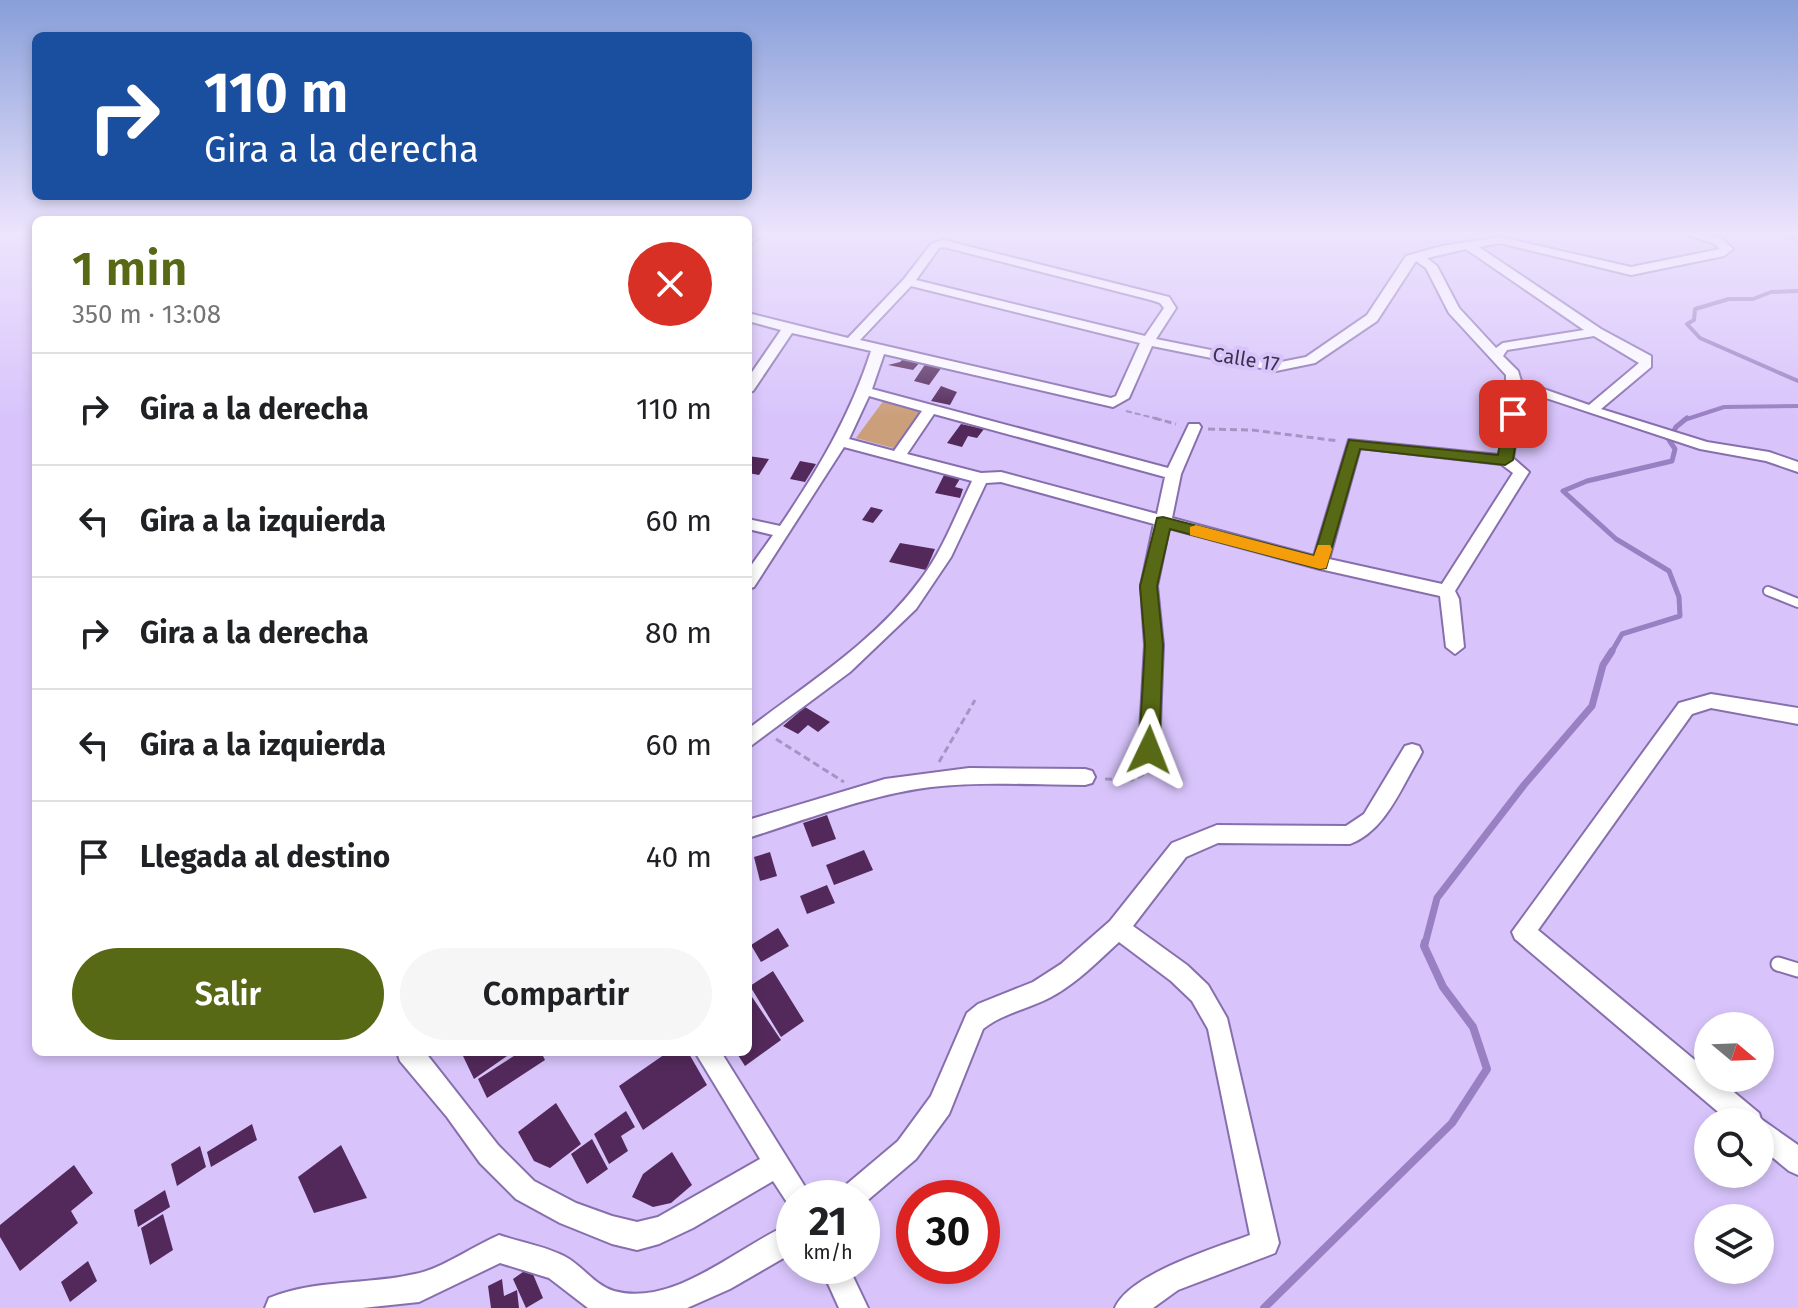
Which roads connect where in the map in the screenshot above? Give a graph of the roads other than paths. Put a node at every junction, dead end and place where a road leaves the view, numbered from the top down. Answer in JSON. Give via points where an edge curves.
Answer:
{"nodes":[{"id":1,"x":896,"y":295,"type":"edge"},
{"id":2,"x":961,"y":295,"type":"edge"},
{"id":3,"x":1149,"y":295,"type":"edge"},
{"id":4,"x":1388,"y":295,"type":"edge"},
{"id":5,"x":1446,"y":295,"type":"edge"},
{"id":6,"x":1542,"y":295,"type":"edge"},
{"id":7,"x":752,"y":318,"type":"edge"},
{"id":8,"x":789,"y":328,"type":"junction"},
{"id":9,"x":1596,"y":332,"type":"junction"},
{"id":10,"x":852,"y":341,"type":"junction"},
{"id":11,"x":1148,"y":341,"type":"junction"},
{"id":12,"x":879,"y":348,"type":"junction"},
{"id":13,"x":1496,"y":356,"type":"junction"},
{"id":14,"x":752,"y":382,"type":"edge"},
{"id":15,"x":1515,"y":383,"type":"junction"},
{"id":16,"x":865,"y":391,"type":"junction"},
{"id":17,"x":931,"y":408,"type":"junction"},
{"id":18,"x":1591,"y":410,"type":"junction"},
{"id":19,"x":1194,"y":427,"type":"road end"},
{"id":20,"x":839,"y":441,"type":"junction"},
{"id":21,"x":898,"y":456,"type":"junction"},
{"id":22,"x":1505,"y":460,"type":"junction"},
{"id":23,"x":1798,"y":467,"type":"edge"},
{"id":24,"x":1173,"y":474,"type":"junction"},
{"id":25,"x":981,"y":478,"type":"junction"},
{"id":26,"x":1163,"y":522,"type":"junction"},
{"id":27,"x":752,"y":525,"type":"edge"},
{"id":28,"x":784,"y":532,"type":"junction"},
{"id":29,"x":1320,"y":563,"type":"junction"},
{"id":30,"x":752,"y":577,"type":"edge"},
{"id":31,"x":1446,"y":591,"type":"junction"},
{"id":32,"x":1768,"y":591,"type":"dead end"},
{"id":33,"x":1798,"y":603,"type":"edge"},
{"id":34,"x":1455,"y":647,"type":"dead end"},
{"id":35,"x":1798,"y":716,"type":"edge"},
{"id":36,"x":754,"y":735,"type":"edge"},
{"id":37,"x":1149,"y":750,"type":"road end"},
{"id":38,"x":1412,"y":752,"type":"dead end"},
{"id":39,"x":1085,"y":777,"type":"road end"},
{"id":40,"x":752,"y":828,"type":"edge"},
{"id":41,"x":1118,"y":928,"type":"junction"},
{"id":42,"x":1778,"y":964,"type":"dead end"},
{"id":43,"x":1798,"y":970,"type":"edge"},
{"id":44,"x":412,"y":1056,"type":"edge"},
{"id":45,"x":710,"y":1056,"type":"edge"},
{"id":46,"x":1733,"y":1108,"type":"edge"},
{"id":47,"x":1774,"y":1142,"type":"edge"},
{"id":48,"x":1798,"y":1162,"type":"edge"},
{"id":49,"x":778,"y":1163,"type":"junction"},
{"id":50,"x":788,"y":1180,"type":"edge"},
{"id":51,"x":871,"y":1180,"type":"edge"},
{"id":52,"x":776,"y":1248,"type":"edge"},
{"id":53,"x":843,"y":1284,"type":"edge"},
{"id":54,"x":617,"y":1307,"type":"edge"},
{"id":55,"x":279,"y":1308,"type":"edge"},
{"id":56,"x":640,"y":1308,"type":"edge"},
{"id":57,"x":854,"y":1308,"type":"edge"},
{"id":58,"x":1129,"y":1308,"type":"edge"}],
"edges":[{"from":1,"to":10,"type":"street"},
{"from":2,"to":11,"type":"street","name":"Calle 17"},
{"from":3,"to":11,"type":"street","via":[[1170,308]]},
{"from":4,"to":11,"type":"street","name":"Calle 17","via":[[1372,318],[1294,365],[1257,364]]},
{"from":5,"to":13,"type":"street"},
{"from":6,"to":9,"type":"street"},
{"from":7,"to":8,"type":"street"},
{"from":8,"to":10,"type":"street"},
{"from":8,"to":14,"type":"street"},
{"from":9,"to":13,"type":"street","via":[[1503,347]]},
{"from":9,"to":18,"type":"street","via":[[1647,362]]},
{"from":10,"to":12,"type":"street"},
{"from":11,"to":12,"type":"street","via":[[1122,398],[1113,403]]},
{"from":12,"to":16,"type":"street"},
{"from":13,"to":15,"type":"street"},
{"from":15,"to":18,"type":"street"},
{"from":15,"to":22,"type":"street"},
{"from":16,"to":17,"type":"street"},
{"from":16,"to":20,"type":"street"},
{"from":17,"to":21,"type":"street"},
{"from":17,"to":24,"type":"street"},
{"from":18,"to":23,"type":"street"},
{"from":19,"to":24,"type":"street"},
{"from":20,"to":21,"type":"street"},
{"from":20,"to":28,"type":"street"},
{"from":21,"to":25,"type":"street"},
{"from":22,"to":29,"type":"street","via":[[1354,443]]},
{"from":22,"to":31,"type":"street","via":[[1521,472]]},
{"from":24,"to":26,"type":"street"},
{"from":25,"to":26,"type":"street","via":[[1001,477]]},
{"from":25,"to":36,"type":"street","via":[[930,580],[911,604]]},
{"from":26,"to":29,"type":"street"},
{"from":26,"to":37,"type":"street","via":[[1149,586],[1154,645]]},
{"from":27,"to":28,"type":"street"},
{"from":28,"to":30,"type":"street"},
{"from":29,"to":31,"type":"street"},
{"from":31,"to":34,"type":"street"},
{"from":32,"to":33,"type":"lane"},
{"from":35,"to":46,"type":"street","via":[[1711,701],[1686,708],[1523,932]]},
{"from":38,"to":41,"type":"street","via":[[1371,820],[1350,835],[1217,834],[1179,850]]},
{"from":39,"to":40,"type":"street","via":[[929,779]]},
{"from":41,"to":51,"type":"street","via":[[1069,972],[975,1021],[940,1105],[907,1150]]},
{"from":41,"to":58,"type":"street","via":[[1200,993],[1219,1026],[1265,1243],[1169,1280]]},
{"from":42,"to":43,"type":"lane"},
{"from":44,"to":49,"type":"street","via":[[489,1154],[525,1190],[612,1230],[637,1236],[659,1230]]},
{"from":45,"to":49,"type":"street"},
{"from":47,"to":48,"type":"street"},
{"from":49,"to":50,"type":"street"},
{"from":52,"to":56,"type":"street","via":[[736,1274],[674,1301]]},
{"from":53,"to":57,"type":"street"},
{"from":54,"to":55,"type":"street","via":[[587,1292],[557,1267],[499,1249],[419,1288]]}]}
